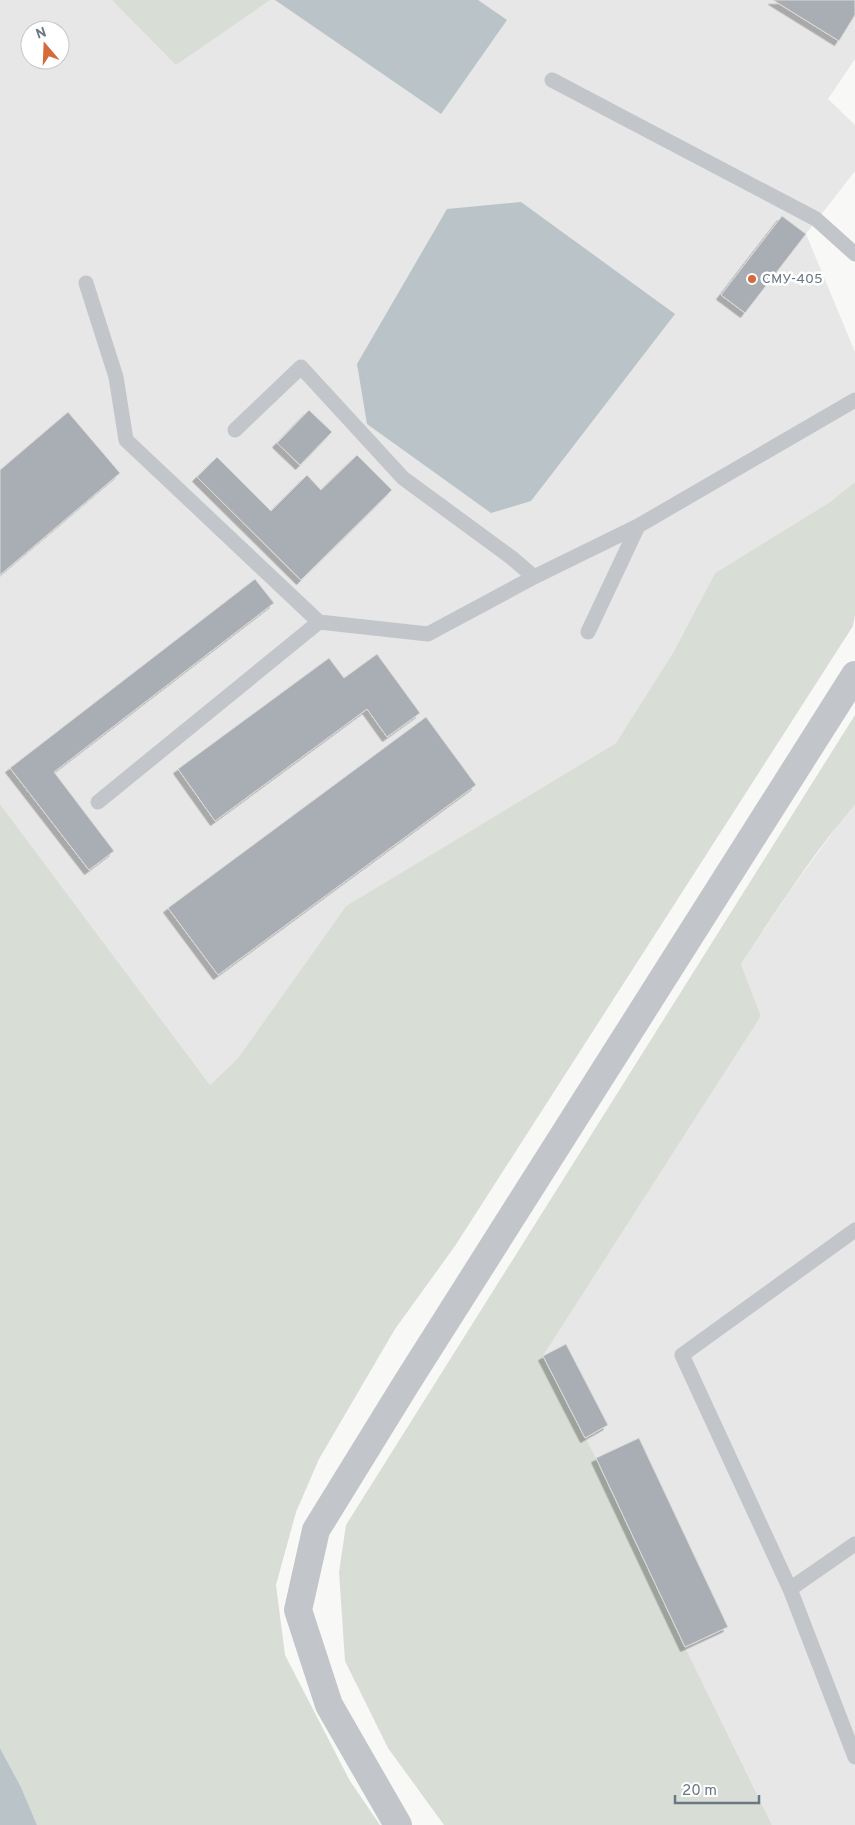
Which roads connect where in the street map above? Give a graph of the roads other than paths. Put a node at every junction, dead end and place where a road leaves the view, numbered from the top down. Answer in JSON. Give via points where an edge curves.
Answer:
{"nodes":[{"id":1,"x":552,"y":80,"type":"dead end"},
{"id":2,"x":855,"y":254,"type":"edge"},
{"id":3,"x":86,"y":283,"type":"dead end"},
{"id":4,"x":855,"y":400,"type":"edge"},
{"id":5,"x":235,"y":430,"type":"dead end"},
{"id":6,"x":638,"y":526,"type":"junction"},
{"id":7,"x":534,"y":577,"type":"junction"},
{"id":8,"x":319,"y":622,"type":"junction"},
{"id":9,"x":588,"y":632,"type":"dead end"},
{"id":10,"x":855,"y":675,"type":"edge"},
{"id":11,"x":98,"y":802,"type":"dead end"},
{"id":12,"x":855,"y":1230,"type":"edge"},
{"id":13,"x":855,"y":1544,"type":"edge"},
{"id":14,"x":790,"y":1589,"type":"junction"},
{"id":15,"x":855,"y":1757,"type":"edge"},
{"id":16,"x":398,"y":1825,"type":"edge"}],
"edges":[{"from":1,"to":2,"type":"lane","via":[[816,219]]},
{"from":3,"to":8,"type":"lane","via":[[116,377],[126,440]]},
{"from":4,"to":6,"type":"lane"},
{"from":5,"to":7,"type":"lane","via":[[301,367],[404,478]]},
{"from":6,"to":7,"type":"lane"},
{"from":6,"to":9,"type":"lane"},
{"from":7,"to":8,"type":"lane","via":[[428,634]]},
{"from":8,"to":11,"type":"lane"},
{"from":10,"to":16,"type":"street","via":[[316,1530],[298,1610],[329,1705]]},
{"from":12,"to":14,"type":"lane","via":[[682,1355]]},
{"from":13,"to":14,"type":"lane"},
{"from":14,"to":15,"type":"lane"}]}
